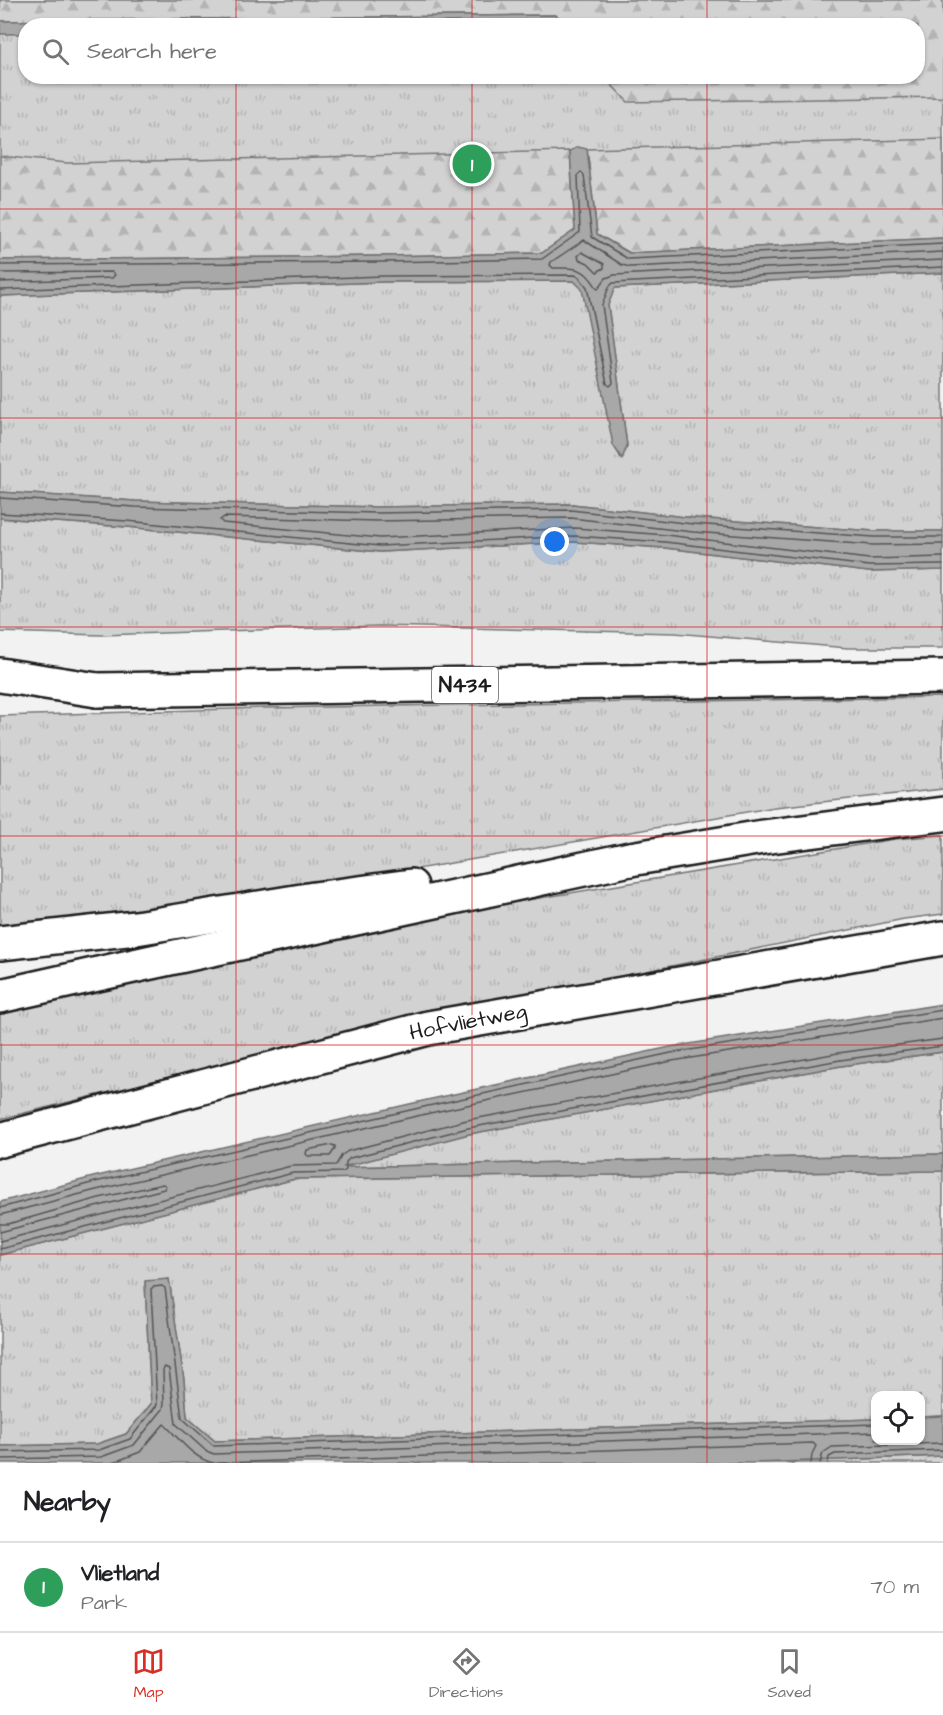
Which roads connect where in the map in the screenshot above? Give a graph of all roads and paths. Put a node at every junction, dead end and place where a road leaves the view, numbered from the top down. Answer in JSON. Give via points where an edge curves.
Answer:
{"nodes":[{"id":1,"x":0,"y":675,"type":"edge"},
{"id":2,"x":943,"y":677,"type":"edge"},
{"id":3,"x":97,"y":690,"type":"junction"},
{"id":4,"x":0,"y":692,"type":"edge"},
{"id":5,"x":943,"y":814,"type":"edge"},
{"id":6,"x":630,"y":859,"type":"junction"},
{"id":7,"x":943,"y":938,"type":"edge"},
{"id":8,"x":0,"y":943,"type":"edge"},
{"id":9,"x":0,"y":996,"type":"edge"},
{"id":10,"x":0,"y":1140,"type":"edge"}],
"edges":[{"from":1,"to":3,"type":"main road","number":"N434"},
{"from":2,"to":3,"type":"main road","number":"N434"},
{"from":3,"to":4,"type":"main road","number":"N434"},
{"from":5,"to":6,"type":"main road"},
{"from":6,"to":8,"type":"main road","via":[[314,899],[136,928]]},
{"from":6,"to":9,"type":"main road"},
{"from":7,"to":10,"type":"main road","name":"Hofvlietweg","via":[[428,1028]]}]}
